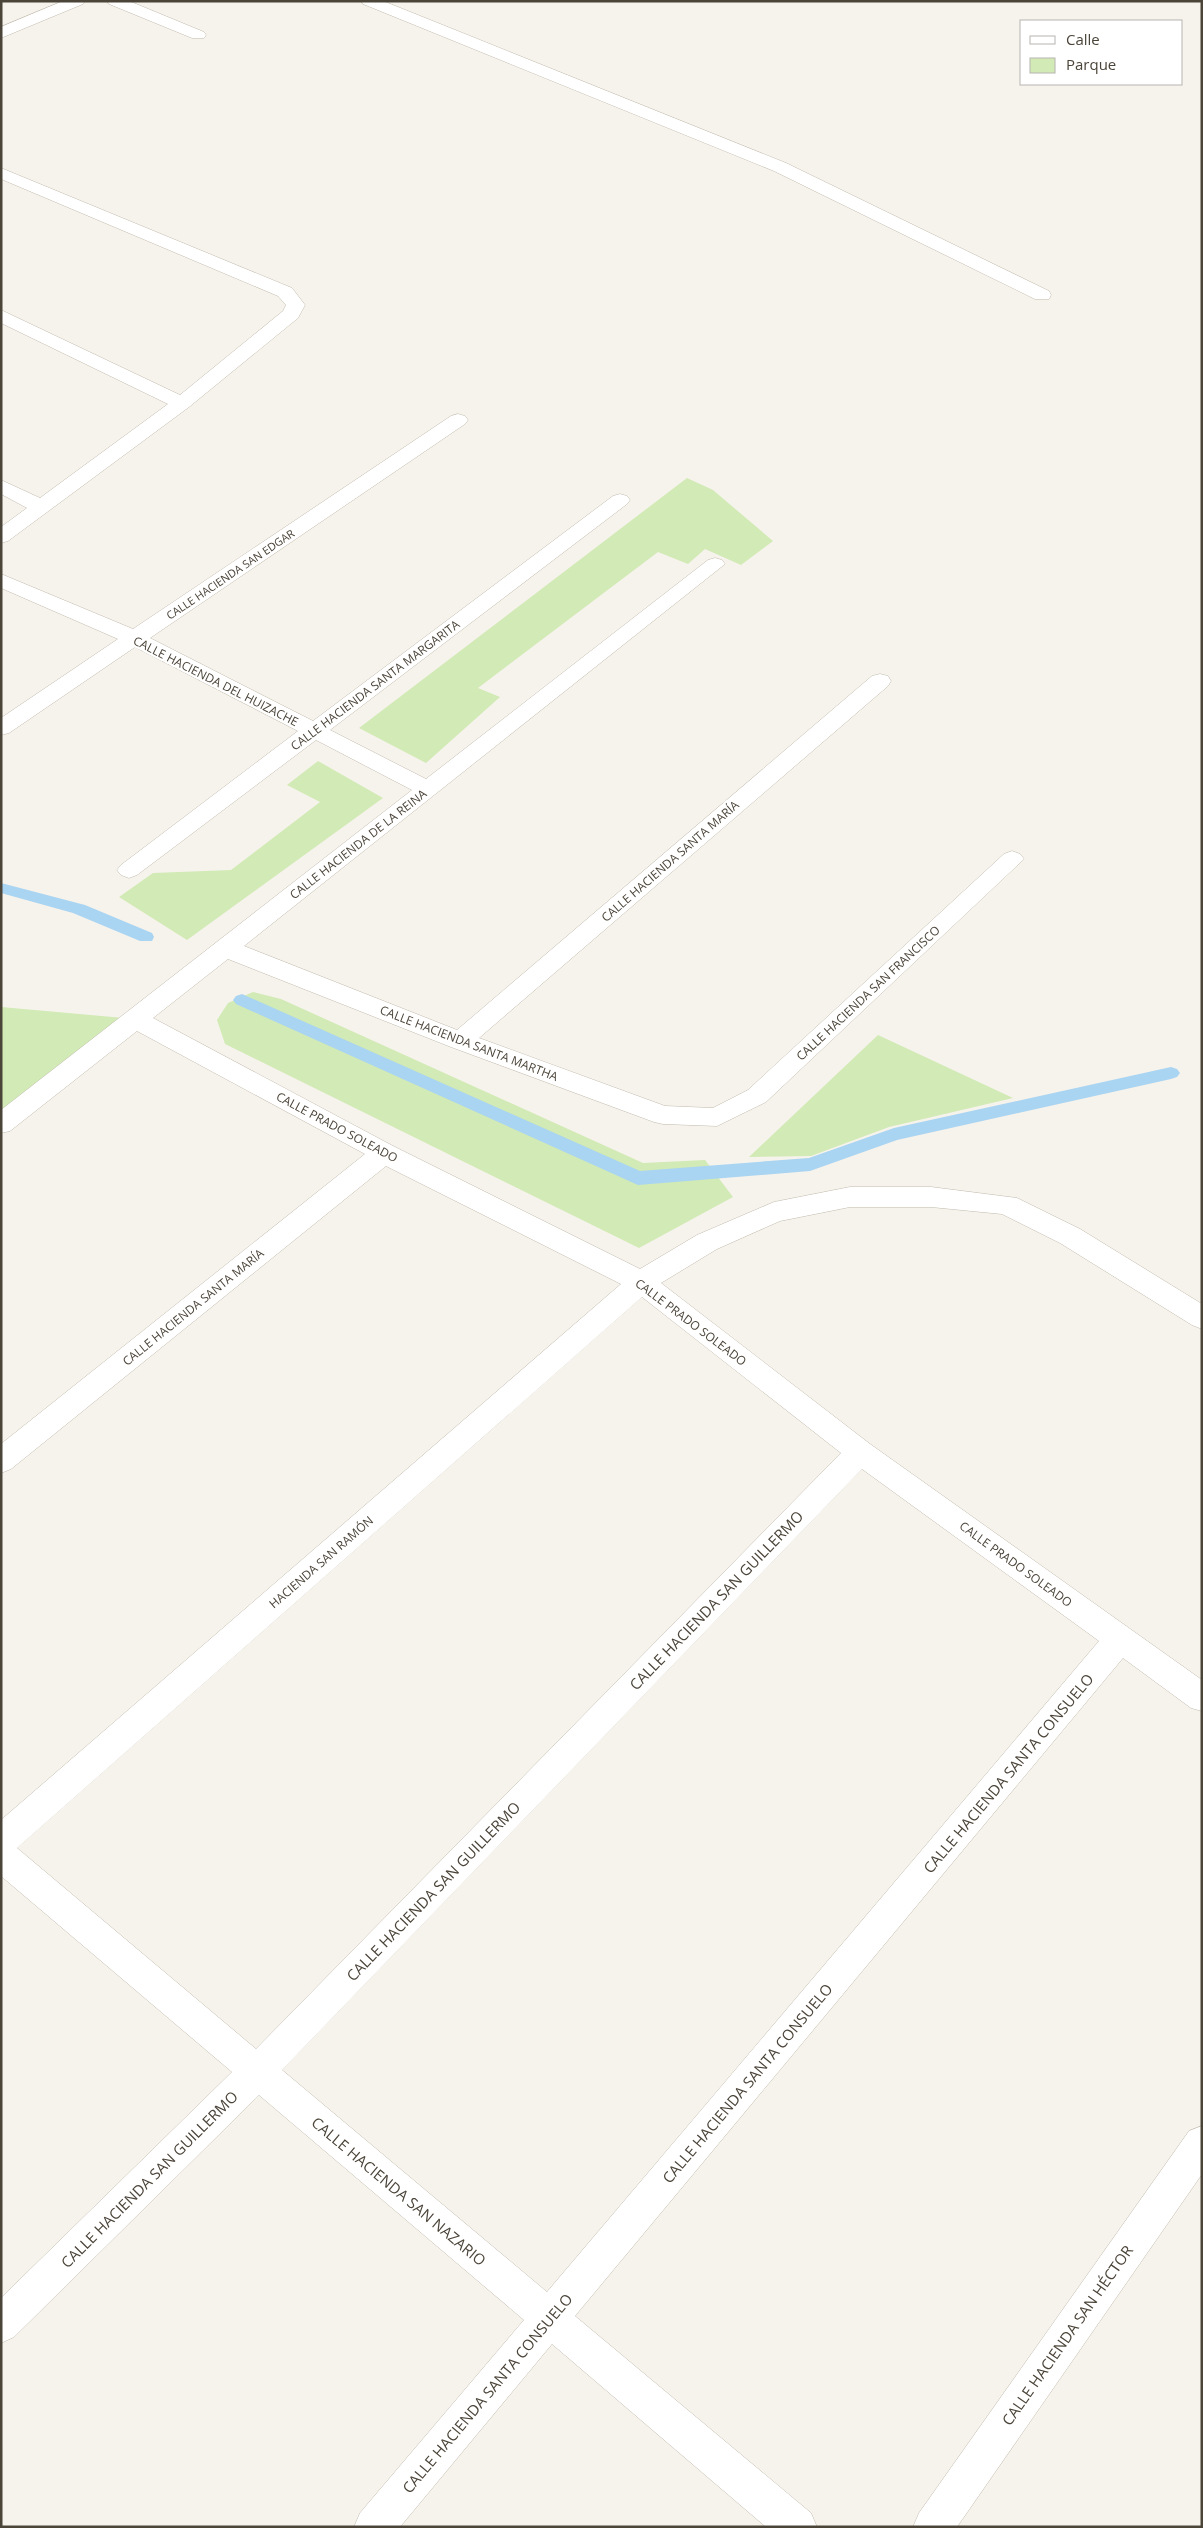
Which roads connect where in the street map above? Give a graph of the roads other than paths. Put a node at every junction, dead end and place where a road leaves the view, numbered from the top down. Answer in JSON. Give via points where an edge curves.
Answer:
{"nodes":[{"id":1,"x":77,"y":1,"type":"edge"},
{"id":2,"x":115,"y":1,"type":"edge"},
{"id":3,"x":369,"y":1,"type":"edge"},
{"id":4,"x":1,"y":33,"type":"edge"},
{"id":5,"x":198,"y":35,"type":"dead end"},
{"id":6,"x":1,"y":173,"type":"edge"},
{"id":7,"x":1042,"y":295,"type":"dead end"},
{"id":8,"x":1,"y":316,"type":"edge"},
{"id":9,"x":182,"y":403,"type":"junction"},
{"id":10,"x":458,"y":420,"type":"dead end"},
{"id":11,"x":1,"y":486,"type":"edge"},
{"id":12,"x":620,"y":500,"type":"dead end"},
{"id":13,"x":41,"y":507,"type":"junction"},
{"id":14,"x":1,"y":537,"type":"edge"},
{"id":15,"x":715,"y":564,"type":"dead end"},
{"id":16,"x":1,"y":580,"type":"edge"},
{"id":17,"x":134,"y":638,"type":"junction"},
{"id":18,"x":880,"y":681,"type":"dead end"},
{"id":19,"x":1,"y":728,"type":"edge"},
{"id":20,"x":314,"y":731,"type":"junction"},
{"id":21,"x":428,"y":789,"type":"junction"},
{"id":22,"x":1012,"y":859,"type":"dead end"},
{"id":23,"x":129,"y":870,"type":"dead end"},
{"id":24,"x":225,"y":948,"type":"junction"},
{"id":25,"x":135,"y":1019,"type":"junction"},
{"id":26,"x":460,"y":1041,"type":"junction"},
{"id":27,"x":717,"y":1117,"type":"joint"},
{"id":28,"x":1,"y":1124,"type":"edge"},
{"id":29,"x":384,"y":1152,"type":"junction"},
{"id":30,"x":641,"y":1282,"type":"junction"},
{"id":31,"x":1202,"y":1318,"type":"edge"},
{"id":32,"x":860,"y":1452,"type":"junction"},
{"id":33,"x":1,"y":1462,"type":"edge"},
{"id":34,"x":1120,"y":1639,"type":"junction"},
{"id":35,"x":1202,"y":1698,"type":"edge"},
{"id":36,"x":1,"y":1841,"type":"edge"},
{"id":37,"x":1,"y":1855,"type":"edge"},
{"id":38,"x":258,"y":2071,"type":"junction"},
{"id":39,"x":1202,"y":2143,"type":"edge"},
{"id":40,"x":549,"y":2318,"type":"junction"},
{"id":41,"x":1,"y":2324,"type":"edge"},
{"id":42,"x":374,"y":2527,"type":"edge"},
{"id":43,"x":797,"y":2527,"type":"edge"},
{"id":44,"x":933,"y":2527,"type":"edge"}],
"edges":[{"from":1,"to":4,"type":"street"},
{"from":2,"to":5,"type":"street"},
{"from":3,"to":7,"type":"street","via":[[780,167]]},
{"from":6,"to":9,"type":"street","via":[[285,292],[296,304],[291,314]]},
{"from":8,"to":9,"type":"street"},
{"from":9,"to":13,"type":"street"},
{"from":10,"to":17,"type":"street","name":"CALLE HACIENDA SAN EDGAR"},
{"from":11,"to":13,"type":"street"},
{"from":12,"to":20,"type":"street","name":"CALLE HACIENDA SANTA MARGARITA"},
{"from":13,"to":14,"type":"street"},
{"from":15,"to":21,"type":"street","name":"CALLE HACIENDA DE LA REINA"},
{"from":16,"to":17,"type":"street","name":"CALLE HACIENDA DEL HUIZACHE"},
{"from":17,"to":19,"type":"street","name":"CALLE HACIENDA SAN EDGAR"},
{"from":17,"to":20,"type":"street","name":"CALLE HACIENDA DEL HUIZACHE"},
{"from":18,"to":26,"type":"street","name":"CALLE HACIENDA SANTA MARÍA"},
{"from":20,"to":21,"type":"street","name":"CALLE HACIENDA DEL HUIZACHE"},
{"from":20,"to":23,"type":"street","name":"CALLE HACIENDA SANTA MARGARITA"},
{"from":21,"to":24,"type":"street","name":"CALLE HACIENDA DE LA REINA"},
{"from":22,"to":27,"type":"street","name":"CALLE HACIENDA SAN FRANCISCO","via":[[757,1096]]},
{"from":24,"to":25,"type":"street","name":"CALLE HACIENDA DE LA REINA"},
{"from":24,"to":26,"type":"street","name":"CALLE HACIENDA SANTA MARTHA"},
{"from":25,"to":28,"type":"street","name":"CALLE HACIENDA DE LA REINA"},
{"from":25,"to":29,"type":"street","name":"CALLE PRADO SOLEADO"},
{"from":26,"to":27,"type":"street","name":"CALLE HACIENDA SANTA MARTHA","via":[[663,1115]]},
{"from":29,"to":30,"type":"street","name":"CALLE PRADO SOLEADO"},
{"from":29,"to":33,"type":"street","name":"CALLE HACIENDA SANTA MARÍA"},
{"from":30,"to":31,"type":"street","via":[[708,1242],[774,1212],[850,1197],[931,1197],[1007,1205],[1070,1236]]},
{"from":30,"to":32,"type":"street","name":"CALLE PRADO SOLEADO"},
{"from":30,"to":36,"type":"street","name":"HACIENDA SAN RAMÓN"},
{"from":32,"to":34,"type":"street","name":"CALLE PRADO SOLEADO"},
{"from":32,"to":38,"type":"street","name":"CALLE HACIENDA SAN GUILLERMO"},
{"from":34,"to":35,"type":"street","name":"CALLE PRADO SOLEADO"},
{"from":34,"to":40,"type":"street","name":"CALLE HACIENDA SANTA CONSUELO"},
{"from":37,"to":38,"type":"street","name":"CALLE HACIENDA SAN NAZARIO"},
{"from":38,"to":40,"type":"street","name":"CALLE HACIENDA SAN NAZARIO"},
{"from":38,"to":41,"type":"street","name":"CALLE HACIENDA SAN GUILLERMO"},
{"from":39,"to":44,"type":"street","name":"CALLE HACIENDA SAN HÉCTOR"},
{"from":40,"to":42,"type":"street","name":"CALLE HACIENDA SANTA CONSUELO"},
{"from":40,"to":43,"type":"street","name":"CALLE HACIENDA SAN NAZARIO"}]}
